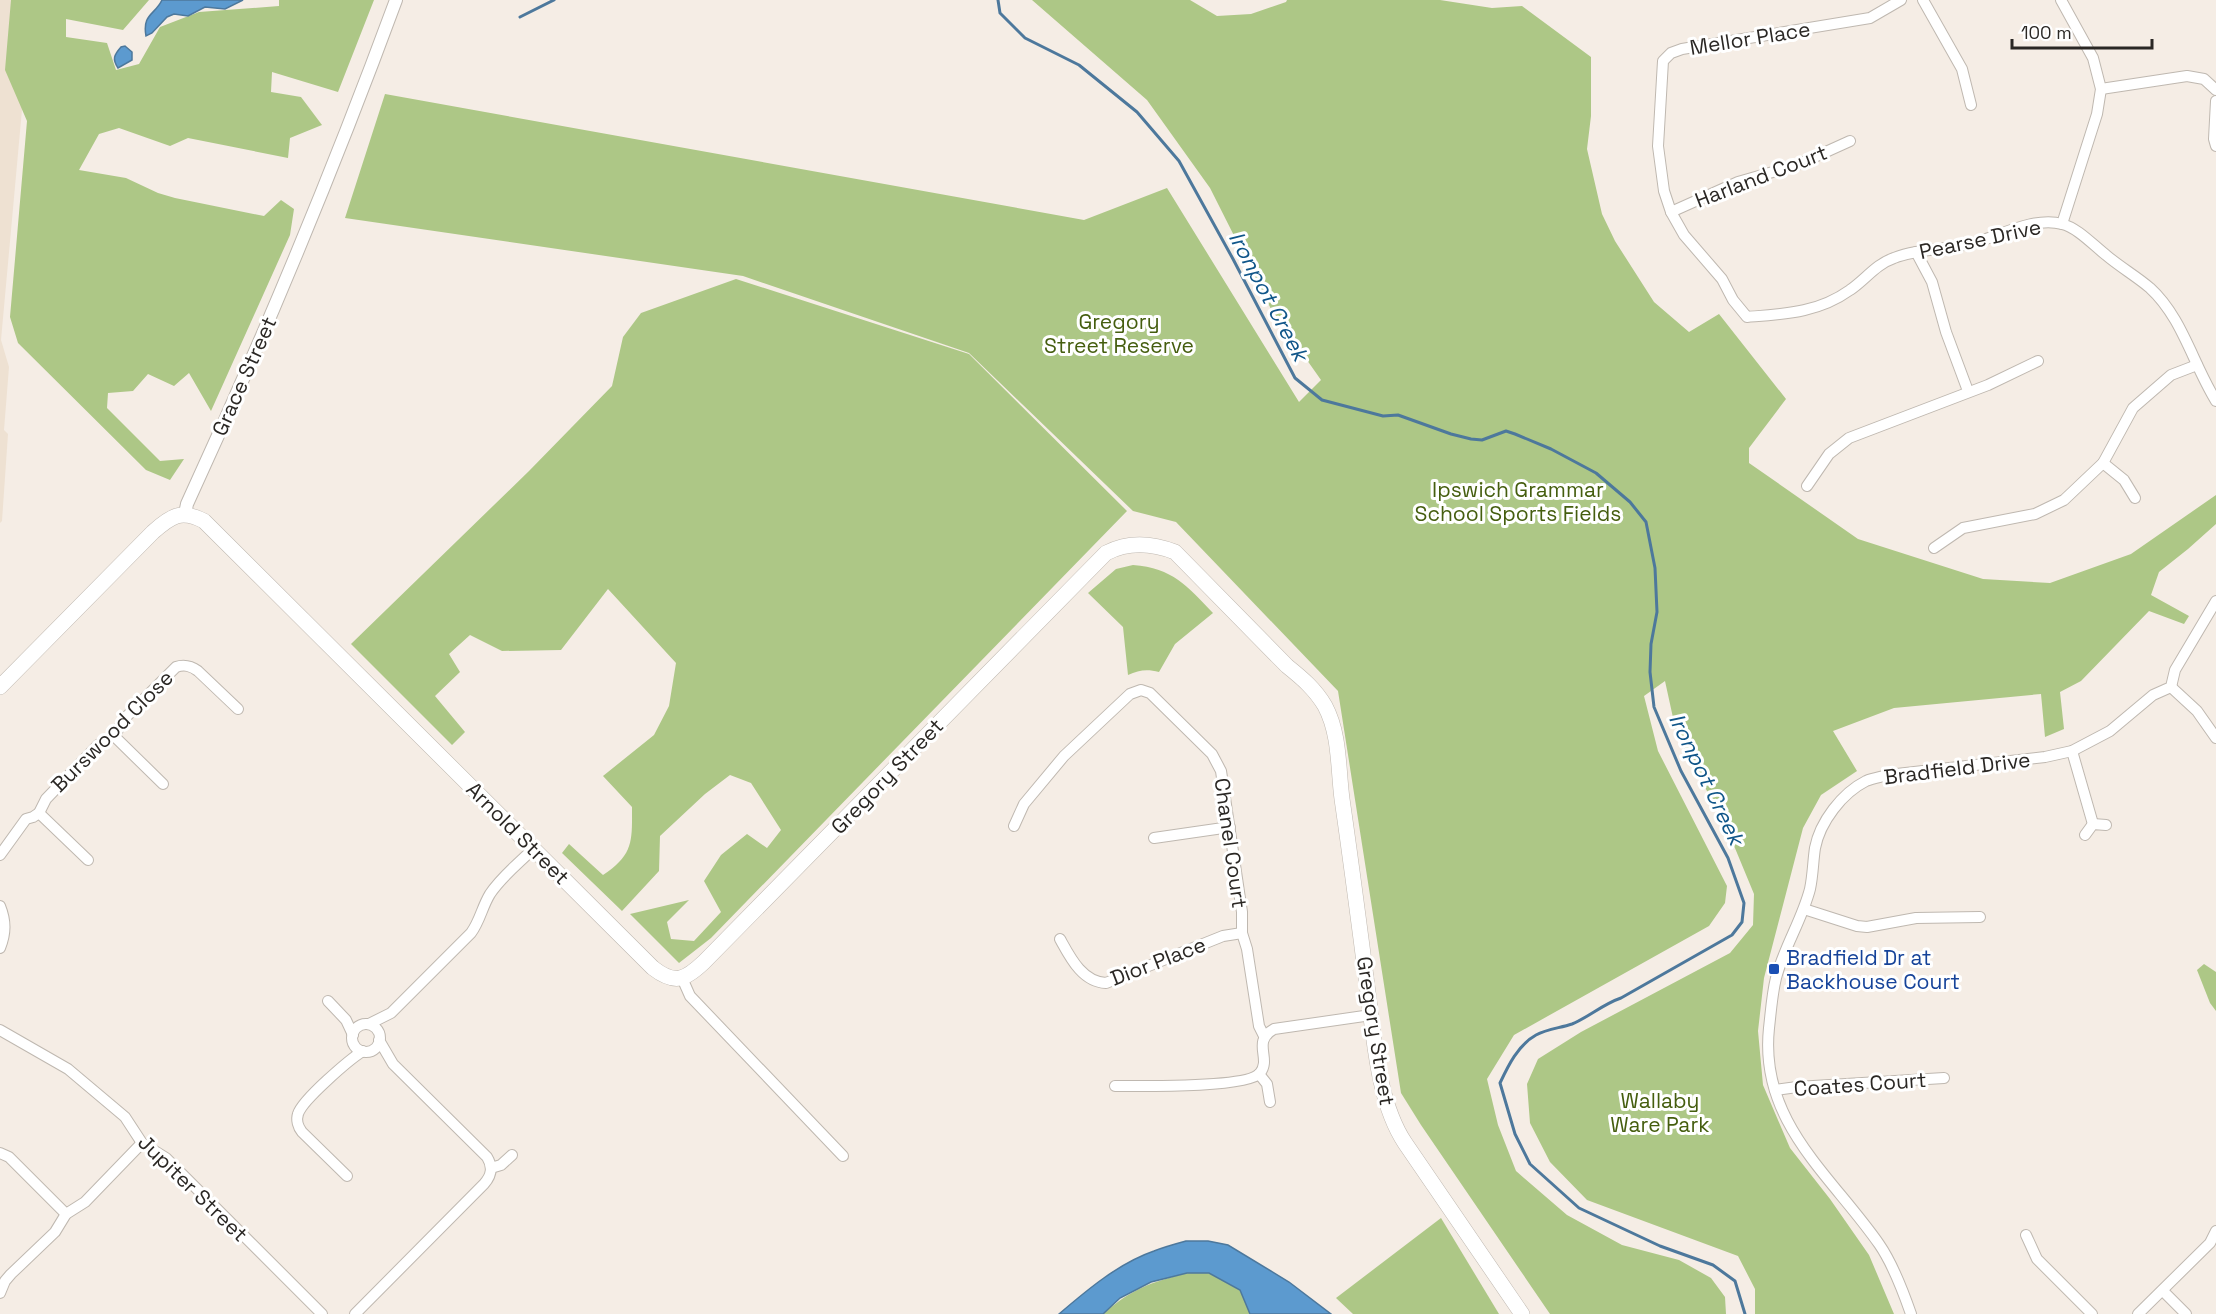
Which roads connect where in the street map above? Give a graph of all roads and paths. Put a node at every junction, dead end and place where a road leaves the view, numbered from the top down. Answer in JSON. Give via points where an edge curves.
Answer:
{"nodes":[{"id":1,"x":396,"y":0,"type":"edge"},
{"id":2,"x":1902,"y":0,"type":"edge"},
{"id":3,"x":1923,"y":0,"type":"edge"},
{"id":4,"x":2061,"y":0,"type":"edge"},
{"id":5,"x":2101,"y":89,"type":"junction"},
{"id":6,"x":2216,"y":90,"type":"edge"},
{"id":7,"x":2216,"y":101,"type":"edge"},
{"id":8,"x":1971,"y":105,"type":"dead end"},
{"id":9,"x":1850,"y":141,"type":"dead end"},
{"id":10,"x":2216,"y":146,"type":"edge"},
{"id":11,"x":1671,"y":212,"type":"junction"},
{"id":12,"x":2062,"y":224,"type":"junction"},
{"id":13,"x":1916,"y":252,"type":"junction"},
{"id":14,"x":1747,"y":317,"type":"joint"},
{"id":15,"x":2038,"y":361,"type":"dead end"},
{"id":16,"x":2197,"y":365,"type":"junction"},
{"id":17,"x":1968,"y":391,"type":"junction"},
{"id":18,"x":2216,"y":401,"type":"edge"},
{"id":19,"x":2103,"y":463,"type":"junction"},
{"id":20,"x":1808,"y":486,"type":"dead end"},
{"id":21,"x":2135,"y":498,"type":"dead end"},
{"id":22,"x":185,"y":514,"type":"junction"},
{"id":23,"x":1934,"y":548,"type":"dead end"},
{"id":24,"x":2216,"y":601,"type":"edge"},
{"id":25,"x":0,"y":687,"type":"edge"},
{"id":26,"x":2171,"y":687,"type":"junction"},
{"id":27,"x":238,"y":709,"type":"dead end"},
{"id":28,"x":114,"y":736,"type":"junction"},
{"id":29,"x":2216,"y":738,"type":"edge"},
{"id":30,"x":2072,"y":751,"type":"junction"},
{"id":31,"x":163,"y":784,"type":"dead end"},
{"id":32,"x":39,"y":813,"type":"junction"},
{"id":33,"x":2093,"y":824,"type":"junction"},
{"id":34,"x":2106,"y":825,"type":"dead end"},
{"id":35,"x":1014,"y":826,"type":"dead end"},
{"id":36,"x":1230,"y":827,"type":"junction"},
{"id":37,"x":2085,"y":835,"type":"dead end"},
{"id":38,"x":1154,"y":838,"type":"dead end"},
{"id":39,"x":533,"y":849,"type":"junction"},
{"id":40,"x":0,"y":855,"type":"edge"},
{"id":41,"x":88,"y":860,"type":"dead end"},
{"id":42,"x":0,"y":906,"type":"edge"},
{"id":43,"x":1804,"y":909,"type":"junction"},
{"id":44,"x":1980,"y":917,"type":"dead end"},
{"id":45,"x":1242,"y":933,"type":"junction"},
{"id":46,"x":1060,"y":939,"type":"dead end"},
{"id":47,"x":0,"y":948,"type":"edge"},
{"id":48,"x":682,"y":978,"type":"junction"},
{"id":49,"x":328,"y":1001,"type":"dead end"},
{"id":50,"x":341,"y":1013,"type":"junction"},
{"id":51,"x":391,"y":1013,"type":"junction"},
{"id":52,"x":1371,"y":1015,"type":"junction"},
{"id":53,"x":367,"y":1024,"type":"junction"},
{"id":54,"x":0,"y":1030,"type":"edge"},
{"id":55,"x":1264,"y":1036,"type":"junction"},
{"id":56,"x":380,"y":1038,"type":"junction"},
{"id":57,"x":353,"y":1039,"type":"junction"},
{"id":58,"x":366,"y":1051,"type":"junction"},
{"id":59,"x":393,"y":1064,"type":"junction"},
{"id":60,"x":341,"y":1067,"type":"junction"},
{"id":61,"x":1259,"y":1074,"type":"junction"},
{"id":62,"x":1944,"y":1078,"type":"dead end"},
{"id":63,"x":1115,"y":1086,"type":"dead end"},
{"id":64,"x":1776,"y":1090,"type":"junction"},
{"id":65,"x":1270,"y":1102,"type":"dead end"},
{"id":66,"x":142,"y":1143,"type":"junction"},
{"id":67,"x":0,"y":1153,"type":"edge"},
{"id":68,"x":512,"y":1155,"type":"dead end"},
{"id":69,"x":843,"y":1156,"type":"dead end"},
{"id":70,"x":491,"y":1168,"type":"junction"},
{"id":71,"x":347,"y":1176,"type":"dead end"},
{"id":72,"x":66,"y":1214,"type":"junction"},
{"id":73,"x":2216,"y":1231,"type":"edge"},
{"id":74,"x":2026,"y":1235,"type":"dead end"},
{"id":75,"x":2163,"y":1291,"type":"junction"},
{"id":76,"x":0,"y":1293,"type":"edge"},
{"id":77,"x":322,"y":1314,"type":"edge"},
{"id":78,"x":355,"y":1314,"type":"edge"},
{"id":79,"x":1522,"y":1314,"type":"edge"},
{"id":80,"x":1911,"y":1314,"type":"edge"},
{"id":81,"x":2092,"y":1314,"type":"edge"},
{"id":82,"x":2138,"y":1314,"type":"edge"},
{"id":83,"x":2186,"y":1314,"type":"edge"}],
"edges":[{"from":1,"to":22,"type":"street","name":"Grace Street","via":[[342,145]]},
{"from":2,"to":11,"type":"street","name":"Mellor Place","via":[[1870,18],[1671,53],[1663,61],[1661,73],[1658,146]]},
{"from":3,"to":8,"type":"street","via":[[1962,69]]},
{"from":4,"to":5,"type":"street","via":[[2093,58]]},
{"from":5,"to":6,"type":"street","via":[[2187,76],[2204,79]]},
{"from":5,"to":12,"type":"street","via":[[2097,114]]},
{"from":7,"to":10,"type":"street"},
{"from":9,"to":11,"type":"street","name":"Harland Court","via":[[1797,165],[1738,182]]},
{"from":11,"to":14,"type":"street","name":"Mellor Place"},
{"from":12,"to":13,"type":"street","name":"Pearse Drive","via":[[2042,223],[1974,243]]},
{"from":12,"to":16,"type":"street","name":"Pearse Drive","via":[[2151,289],[2181,331]]},
{"from":13,"to":14,"type":"street","name":"Pearse Drive","via":[[1892,258],[1850,291],[1805,312]]},
{"from":13,"to":17,"type":"street","via":[[1932,282]]},
{"from":15,"to":17,"type":"street"},
{"from":16,"to":18,"type":"street","name":"Pearse Drive"},
{"from":16,"to":19,"type":"street","via":[[2171,375],[2133,408]]},
{"from":17,"to":20,"type":"street","via":[[1849,438],[1829,454]]},
{"from":19,"to":21,"type":"street","via":[[2124,480]]},
{"from":19,"to":23,"type":"street","via":[[2064,500],[2036,514],[1963,528]]},
{"from":22,"to":25,"type":"main road","via":[[153,532]]},
{"from":22,"to":39,"type":"main road","name":"Arnold Street","via":[[204,521]]},
{"from":24,"to":26,"type":"street","via":[[2175,670]]},
{"from":26,"to":29,"type":"street","via":[[2197,711]]},
{"from":26,"to":30,"type":"street","name":"Bradfield Drive","via":[[2153,695],[2110,731]]},
{"from":27,"to":28,"type":"street","name":"Burswood Close","via":[[198,671],[182,665],[171,670],[125,718]]},
{"from":28,"to":31,"type":"street"},
{"from":28,"to":32,"type":"street","name":"Burswood Close","via":[[98,744],[46,799]]},
{"from":30,"to":33,"type":"street"},
{"from":30,"to":43,"type":"street","name":"Bradfield Drive","via":[[1888,775],[1864,783],[1836,806],[1823,825],[1815,845]]},
{"from":32,"to":40,"type":"street","name":"Burswood Close","via":[[26,819]]},
{"from":32,"to":41,"type":"street"},
{"from":33,"to":34,"type":"street"},
{"from":33,"to":37,"type":"street"},
{"from":35,"to":36,"type":"street","name":"Chanel Court","via":[[1024,804],[1064,756],[1130,694],[1141,690],[1150,693],[1215,759],[1223,777]]},
{"from":36,"to":38,"type":"street"},
{"from":36,"to":45,"type":"street","name":"Chanel Court"},
{"from":39,"to":48,"type":"main road","name":"Arnold Street","via":[[653,968],[670,978]]},
{"from":39,"to":51,"type":"street","via":[[494,889],[471,933]]},
{"from":42,"to":47,"type":"street","via":[[5,929]]},
{"from":43,"to":44,"type":"street","via":[[1867,927],[1916,918]]},
{"from":43,"to":64,"type":"street","name":"Bradfield Drive","via":[[1776,978],[1769,1030],[1770,1069]]},
{"from":45,"to":46,"type":"street","name":"Dior Place","via":[[1224,936],[1106,983],[1084,975]]},
{"from":45,"to":55,"type":"street","name":"Chanel Court","via":[[1258,1026]]},
{"from":48,"to":52,"type":"main road","name":"Gregory Street","via":[[704,962],[1089,572],[1118,555],[1139,551],[1162,555],[1188,567],[1287,666],[1319,711],[1340,781]]},
{"from":48,"to":69,"type":"street","via":[[690,996]]},
{"from":49,"to":50,"type":"street"},
{"from":50,"to":53,"type":"street"},
{"from":50,"to":57,"type":"street"},
{"from":51,"to":53,"type":"street"},
{"from":51,"to":56,"type":"street"},
{"from":52,"to":55,"type":"street","via":[[1274,1029]]},
{"from":52,"to":79,"type":"main road","name":"Gregory Street","via":[[1386,1105],[1396,1131]]},
{"from":53,"to":56,"type":"street","via":[[376,1029]]},
{"from":53,"to":57,"type":"street","via":[[357,1028]]},
{"from":54,"to":66,"type":"street","name":"Jupiter Street","via":[[44,1053],[92,1088],[125,1117]]},
{"from":55,"to":61,"type":"street","name":"Chanel Court","via":[[1264,1064]]},
{"from":56,"to":58,"type":"street","via":[[375,1048]]},
{"from":56,"to":59,"type":"street"},
{"from":57,"to":58,"type":"street"},
{"from":57,"to":60,"type":"street"},
{"from":58,"to":59,"type":"street"},
{"from":58,"to":60,"type":"street"},
{"from":59,"to":70,"type":"street","via":[[487,1157]]},
{"from":60,"to":71,"type":"street","via":[[302,1107],[297,1121],[302,1132]]},
{"from":61,"to":63,"type":"street","via":[[1248,1080]]},
{"from":61,"to":65,"type":"street","via":[[1267,1084]]},
{"from":62,"to":64,"type":"street","name":"Coates Court"},
{"from":64,"to":80,"type":"street","name":"Bradfield Drive","via":[[1788,1126],[1881,1246]]},
{"from":66,"to":72,"type":"street","via":[[85,1202]]},
{"from":66,"to":77,"type":"street","name":"Jupiter Street","via":[[166,1158]]},
{"from":67,"to":72,"type":"street","via":[[9,1157]]},
{"from":68,"to":70,"type":"street"},
{"from":70,"to":78,"type":"street","via":[[489,1179]]},
{"from":72,"to":76,"type":"street","via":[[55,1232],[5,1281]]},
{"from":73,"to":75,"type":"street","via":[[2210,1243]]},
{"from":74,"to":81,"type":"street","via":[[2037,1259]]},
{"from":75,"to":82,"type":"street"},
{"from":75,"to":83,"type":"street"}]}
